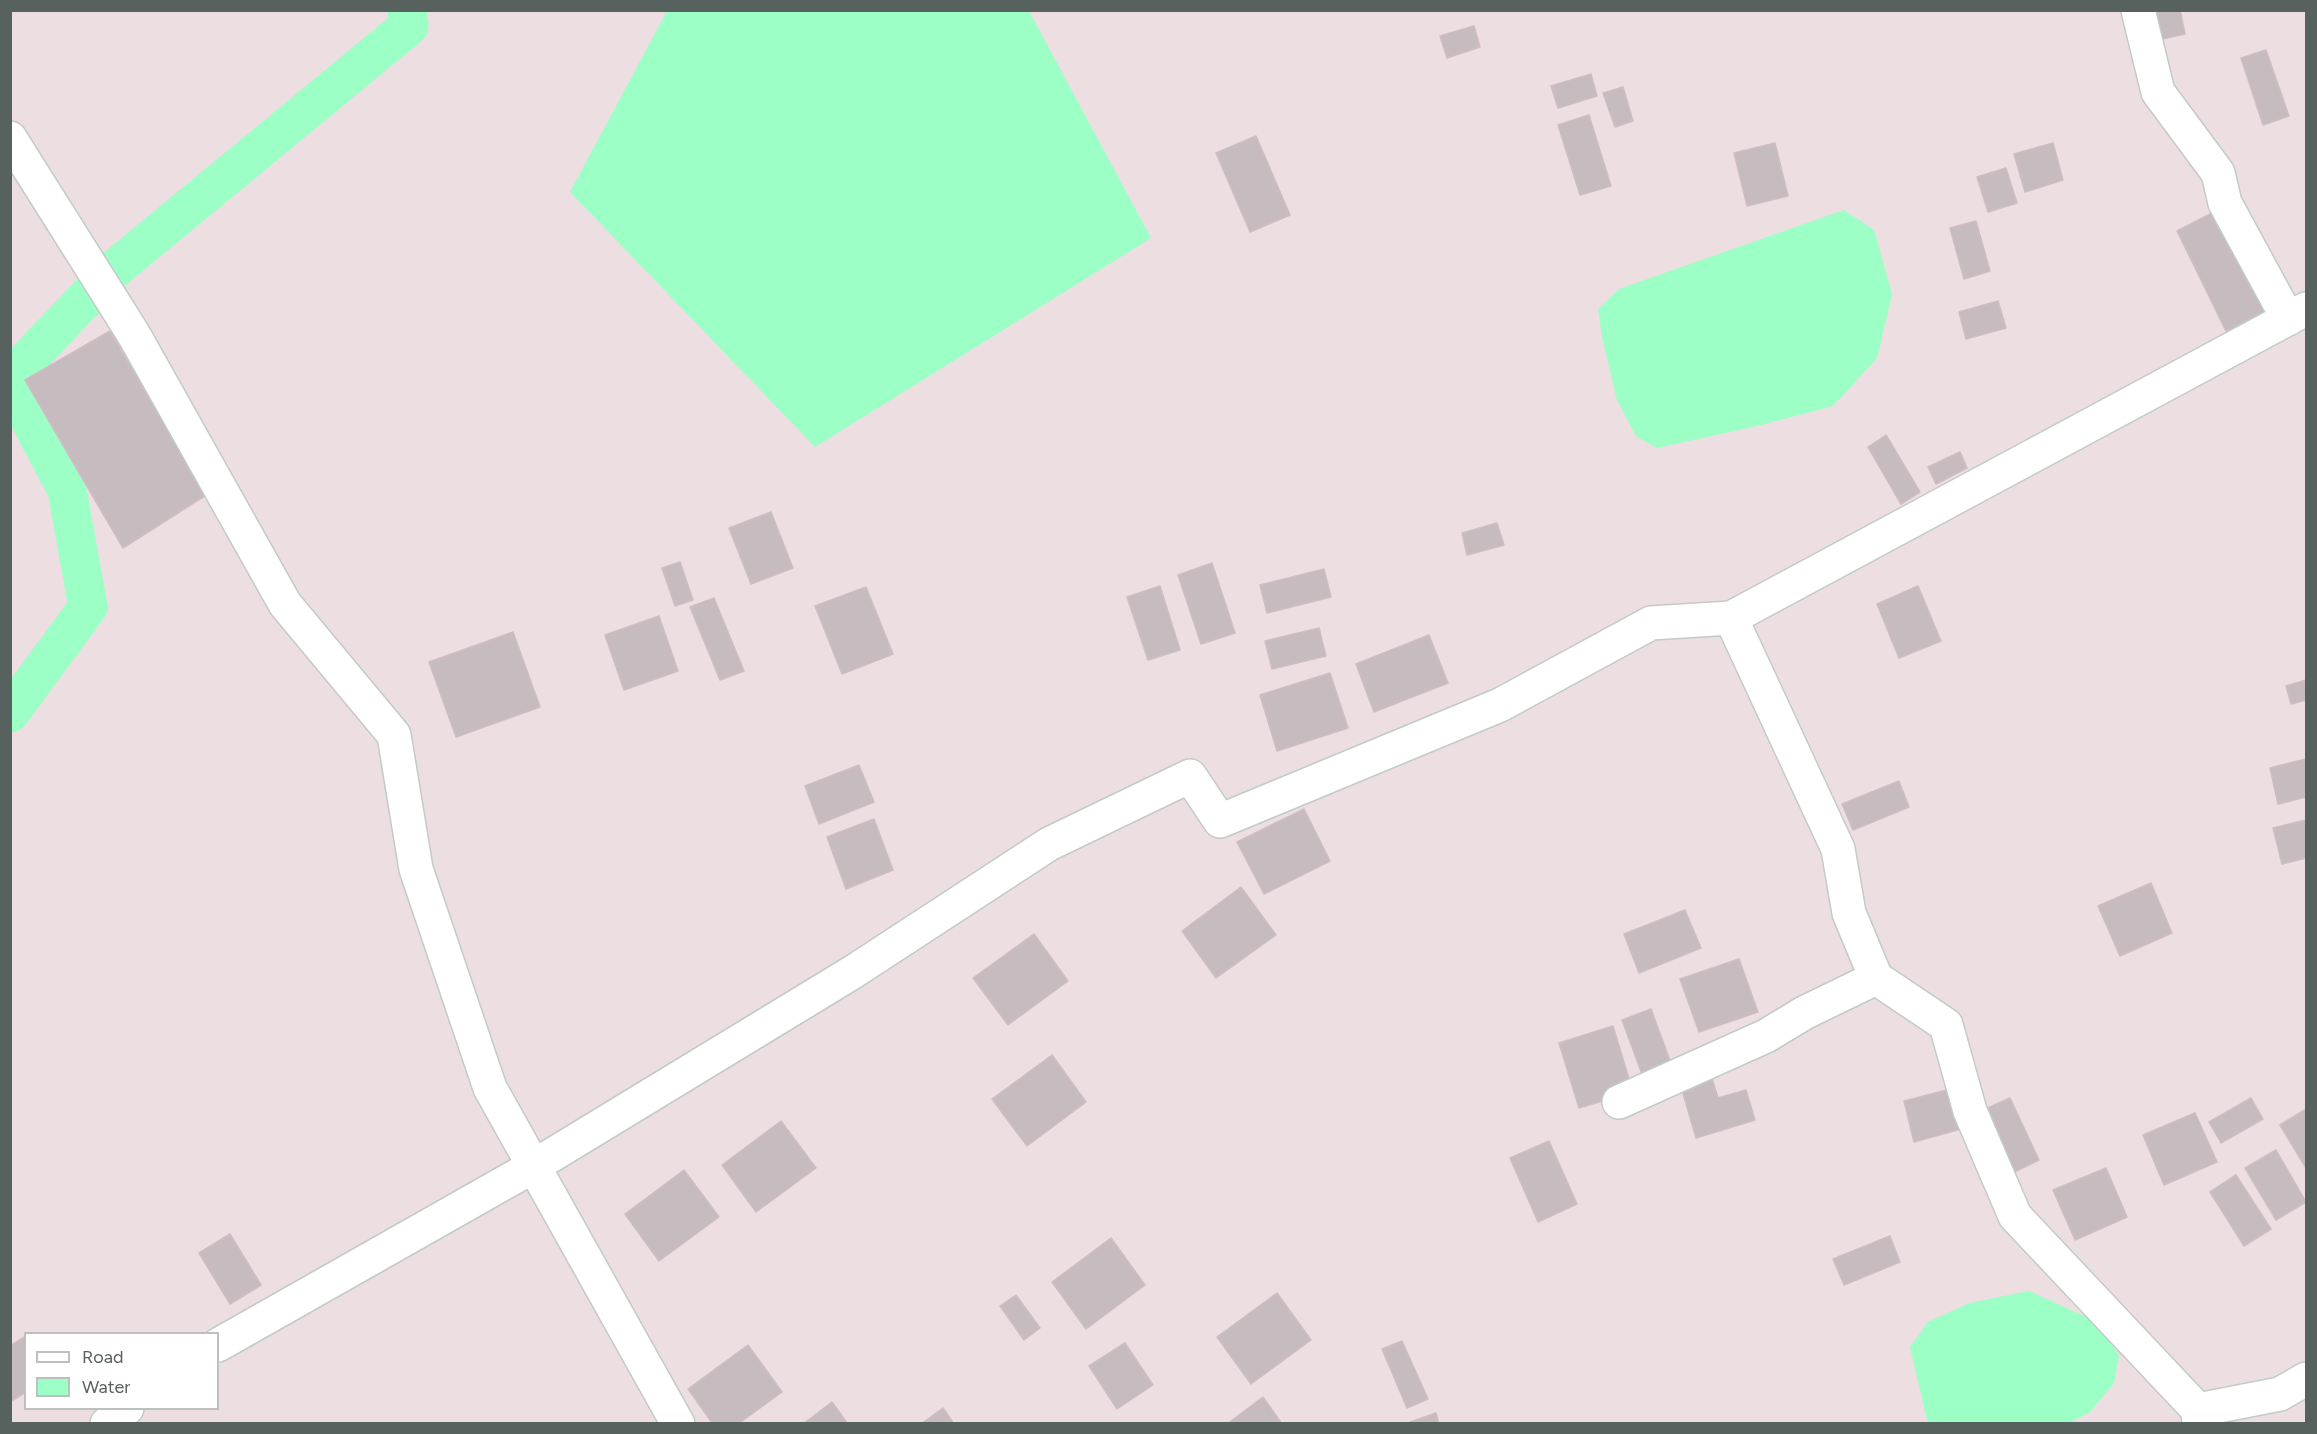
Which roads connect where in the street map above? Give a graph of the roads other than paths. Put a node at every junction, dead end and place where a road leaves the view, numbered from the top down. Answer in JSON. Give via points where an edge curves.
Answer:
{"nodes":[{"id":1,"x":2139,"y":10,"type":"edge"},
{"id":2,"x":10,"y":138,"type":"edge"},
{"id":3,"x":2297,"y":314,"type":"edge"},
{"id":4,"x":1731,"y":618,"type":"junction"},
{"id":5,"x":1876,"y":978,"type":"junction"},
{"id":6,"x":1619,"y":1102,"type":"dead end"},
{"id":7,"x":534,"y":1166,"type":"junction"},
{"id":8,"x":219,"y":1344,"type":"edge"},
{"id":9,"x":2307,"y":1379,"type":"edge"},
{"id":10,"x":124,"y":1410,"type":"edge"},
{"id":11,"x":2198,"y":1417,"type":"edge"},
{"id":12,"x":107,"y":1424,"type":"edge"},
{"id":13,"x":678,"y":1424,"type":"edge"}],
"edges":[{"from":1,"to":3,"type":"street","via":[[2158,92],[2218,173],[2225,203]]},
{"from":2,"to":7,"type":"street","via":[[134,335],[285,604],[394,735],[416,868],[490,1088]]},
{"from":3,"to":4,"type":"street"},
{"from":4,"to":5,"type":"street","via":[[1838,849],[1849,913]]},
{"from":4,"to":7,"type":"street","via":[[1651,623],[1500,705],[1220,821],[1190,776],[1049,844],[854,972]]},
{"from":5,"to":6,"type":"street","via":[[1766,1036]]},
{"from":5,"to":11,"type":"street","via":[[1946,1025],[1970,1111],[2015,1216]]},
{"from":7,"to":8,"type":"street"},
{"from":7,"to":13,"type":"street"},
{"from":9,"to":11,"type":"street","via":[[2280,1394]]},
{"from":10,"to":12,"type":"street"}]}
